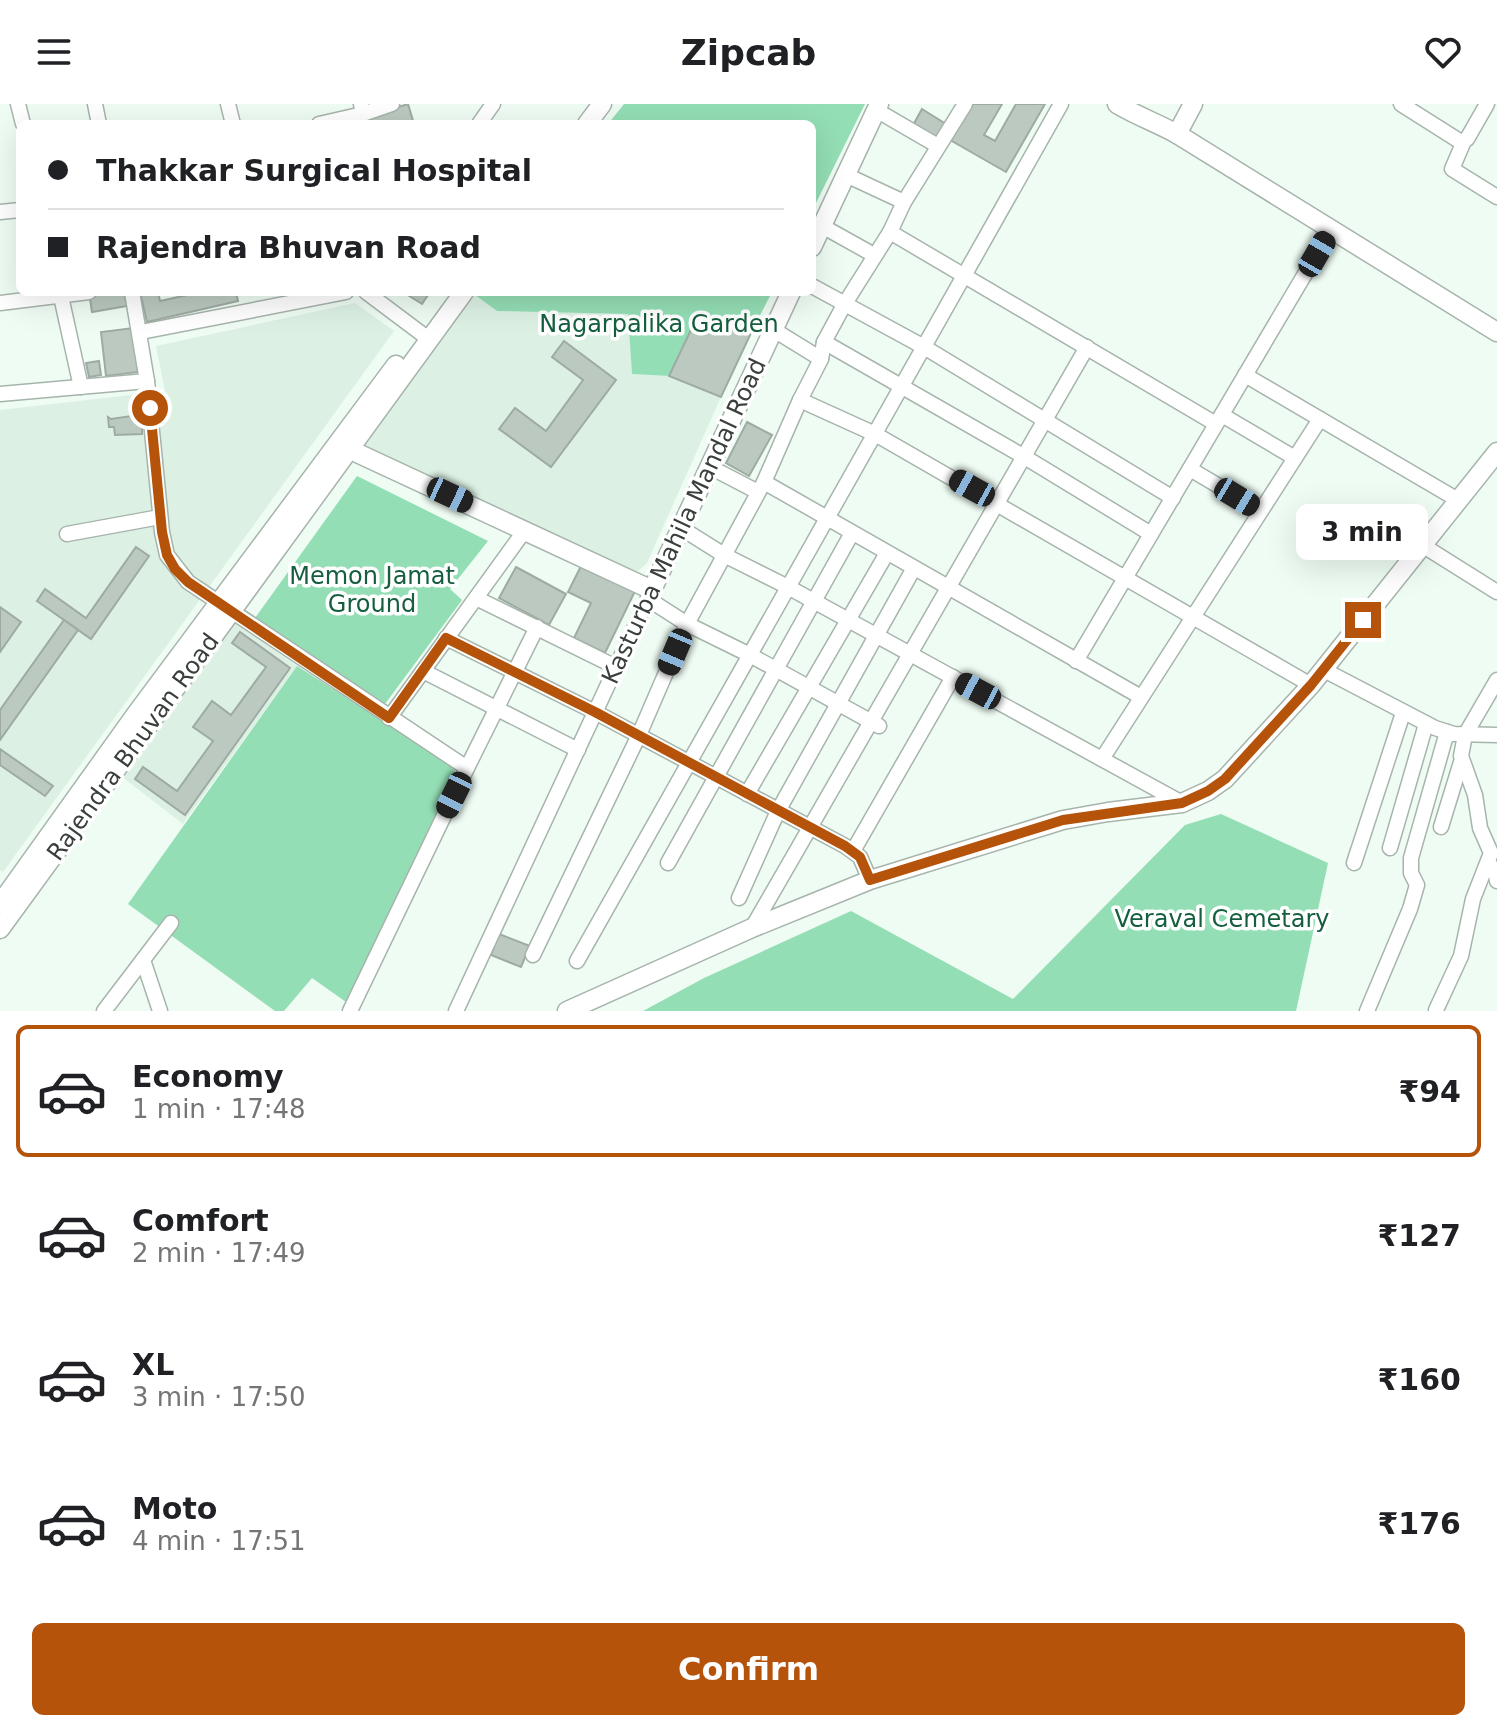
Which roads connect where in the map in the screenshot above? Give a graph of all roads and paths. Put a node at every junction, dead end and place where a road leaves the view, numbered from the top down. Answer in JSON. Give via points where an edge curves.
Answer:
{"nodes":[{"id":1,"x":392,"y":104,"type":"edge"},
{"id":2,"x":965,"y":104,"type":"edge"},
{"id":3,"x":1061,"y":104,"type":"edge"},
{"id":4,"x":1117,"y":104,"type":"edge"},
{"id":5,"x":1138,"y":104,"type":"edge"},
{"id":6,"x":1193,"y":104,"type":"edge"},
{"id":7,"x":1401,"y":104,"type":"edge"},
{"id":8,"x":1492,"y":105,"type":"edge"},
{"id":9,"x":877,"y":107,"type":"edge"},
{"id":10,"x":362,"y":109,"type":"edge"},
{"id":11,"x":330,"y":120,"type":"edge"},
{"id":12,"x":1169,"y":130,"type":"junction"},
{"id":13,"x":1464,"y":141,"type":"junction"},
{"id":14,"x":938,"y":146,"type":"junction"},
{"id":15,"x":846,"y":175,"type":"junction"},
{"id":16,"x":1497,"y":197,"type":"edge"},
{"id":17,"x":904,"y":202,"type":"junction"},
{"id":18,"x":822,"y":226,"type":"junction"},
{"id":19,"x":1331,"y":230,"type":"junction"},
{"id":20,"x":890,"y":232,"type":"junction"},
{"id":21,"x":816,"y":239,"type":"edge"},
{"id":22,"x":874,"y":255,"type":"junction"},
{"id":23,"x":965,"y":274,"type":"junction"},
{"id":24,"x":816,"y":288,"type":"edge"},
{"id":25,"x":47,"y":296,"type":"edge"},
{"id":26,"x":60,"y":296,"type":"edge"},
{"id":27,"x":133,"y":296,"type":"edge"},
{"id":28,"x":326,"y":296,"type":"edge"},
{"id":29,"x":371,"y":296,"type":"edge"},
{"id":30,"x":449,"y":296,"type":"edge"},
{"id":31,"x":460,"y":296,"type":"edge"},
{"id":32,"x":789,"y":296,"type":"edge"},
{"id":33,"x":0,"y":303,"type":"edge"},
{"id":34,"x":844,"y":305,"type":"junction"},
{"id":35,"x":774,"y":330,"type":"junction"},
{"id":36,"x":141,"y":332,"type":"junction"},
{"id":37,"x":1497,"y":332,"type":"edge"},
{"id":38,"x":425,"y":336,"type":"junction"},
{"id":39,"x":824,"y":342,"type":"junction"},
{"id":40,"x":924,"y":347,"type":"junction"},
{"id":41,"x":1087,"y":347,"type":"junction"},
{"id":42,"x":821,"y":359,"type":"junction"},
{"id":43,"x":1245,"y":375,"type":"junction"},
{"id":44,"x":0,"y":379,"type":"edge"},
{"id":45,"x":147,"y":381,"type":"junction"},
{"id":46,"x":81,"y":387,"type":"junction"},
{"id":47,"x":901,"y":387,"type":"junction"},
{"id":48,"x":2,"y":394,"type":"edge"},
{"id":49,"x":800,"y":400,"type":"junction"},
{"id":50,"x":1320,"y":419,"type":"junction"},
{"id":51,"x":1044,"y":420,"type":"junction"},
{"id":52,"x":1219,"y":420,"type":"junction"},
{"id":53,"x":875,"y":434,"type":"junction"},
{"id":54,"x":344,"y":446,"type":"junction"},
{"id":55,"x":1497,"y":452,"type":"edge"},
{"id":56,"x":1023,"y":456,"type":"junction"},
{"id":57,"x":1295,"y":458,"type":"junction"},
{"id":58,"x":710,"y":467,"type":"junction"},
{"id":59,"x":1190,"y":469,"type":"junction"},
{"id":60,"x":761,"y":487,"type":"junction"},
{"id":61,"x":1173,"y":498,"type":"junction"},
{"id":62,"x":1458,"y":500,"type":"junction"},
{"id":63,"x":996,"y":502,"type":"junction"},
{"id":64,"x":1261,"y":511,"type":"junction"},
{"id":65,"x":160,"y":517,"type":"junction"},
{"id":66,"x":827,"y":518,"type":"junction"},
{"id":67,"x":681,"y":528,"type":"junction"},
{"id":68,"x":525,"y":530,"type":"junction"},
{"id":69,"x":852,"y":533,"type":"junction"},
{"id":70,"x":67,"y":534,"type":"dead end"},
{"id":71,"x":1151,"y":534,"type":"junction"},
{"id":72,"x":1422,"y":545,"type":"junction"},
{"id":73,"x":887,"y":553,"type":"junction"},
{"id":74,"x":724,"y":555,"type":"junction"},
{"id":75,"x":914,"y":568,"type":"junction"},
{"id":76,"x":1126,"y":577,"type":"junction"},
{"id":77,"x":788,"y":587,"type":"junction"},
{"id":78,"x":947,"y":588,"type":"junction"},
{"id":79,"x":1497,"y":592,"type":"edge"},
{"id":80,"x":650,"y":594,"type":"junction"},
{"id":81,"x":476,"y":598,"type":"junction"},
{"id":82,"x":814,"y":601,"type":"junction"},
{"id":83,"x":225,"y":608,"type":"junction"},
{"id":84,"x":1193,"y":616,"type":"junction"},
{"id":85,"x":849,"y":620,"type":"junction"},
{"id":86,"x":687,"y":624,"type":"junction"},
{"id":87,"x":537,"y":627,"type":"junction"},
{"id":88,"x":877,"y":635,"type":"junction"},
{"id":89,"x":446,"y":638,"type":"junction"},
{"id":90,"x":910,"y":653,"type":"junction"},
{"id":91,"x":750,"y":655,"type":"junction"},
{"id":92,"x":1076,"y":661,"type":"junction"},
{"id":93,"x":616,"y":667,"type":"junction"},
{"id":94,"x":776,"y":669,"type":"junction"},
{"id":95,"x":1324,"y":670,"type":"junction"},
{"id":96,"x":423,"y":671,"type":"junction"},
{"id":97,"x":516,"y":672,"type":"junction"},
{"id":98,"x":953,"y":677,"type":"junction"},
{"id":99,"x":1497,"y":680,"type":"edge"},
{"id":100,"x":1311,"y":685,"type":"junction"},
{"id":101,"x":809,"y":688,"type":"junction"},
{"id":102,"x":1141,"y":697,"type":"junction"},
{"id":103,"x":838,"y":704,"type":"junction"},
{"id":104,"x":497,"y":708,"type":"junction"},
{"id":105,"x":595,"y":712,"type":"junction"},
{"id":106,"x":1403,"y":713,"type":"junction"},
{"id":107,"x":389,"y":718,"type":"junction"},
{"id":108,"x":874,"y":724,"type":"junction"},
{"id":109,"x":1426,"y":724,"type":"junction"},
{"id":110,"x":1447,"y":732,"type":"junction"},
{"id":111,"x":639,"y":735,"type":"junction"},
{"id":112,"x":1465,"y":735,"type":"junction"},
{"id":113,"x":1497,"y":735,"type":"edge"},
{"id":114,"x":578,"y":750,"type":"junction"},
{"id":115,"x":1102,"y":759,"type":"junction"},
{"id":116,"x":1461,"y":761,"type":"junction"},
{"id":117,"x":689,"y":763,"type":"junction"},
{"id":118,"x":467,"y":768,"type":"junction"},
{"id":119,"x":716,"y":777,"type":"junction"},
{"id":120,"x":747,"y":794,"type":"junction"},
{"id":121,"x":1182,"y":803,"type":"junction"},
{"id":122,"x":778,"y":811,"type":"junction"},
{"id":123,"x":1441,"y":827,"type":"dead end"},
{"id":124,"x":810,"y":828,"type":"junction"},
{"id":125,"x":1390,"y":848,"type":"dead end"},
{"id":126,"x":853,"y":851,"type":"junction"},
{"id":127,"x":668,"y":863,"type":"dead end"},
{"id":128,"x":1354,"y":863,"type":"dead end"},
{"id":129,"x":1488,"y":863,"type":"junction"},
{"id":130,"x":870,"y":880,"type":"junction"},
{"id":131,"x":1497,"y":881,"type":"edge"},
{"id":132,"x":8,"y":896,"type":"edge"},
{"id":133,"x":739,"y":898,"type":"dead end"},
{"id":134,"x":171,"y":923,"type":"dead end"},
{"id":135,"x":752,"y":928,"type":"junction"},
{"id":136,"x":0,"y":929,"type":"edge"},
{"id":137,"x":533,"y":955,"type":"dead end"},
{"id":138,"x":143,"y":960,"type":"junction"},
{"id":139,"x":577,"y":961,"type":"dead end"},
{"id":140,"x":1436,"y":1010,"type":"edge"},
{"id":141,"x":104,"y":1011,"type":"edge"},
{"id":142,"x":160,"y":1011,"type":"edge"},
{"id":143,"x":350,"y":1011,"type":"edge"},
{"id":144,"x":456,"y":1011,"type":"edge"},
{"id":145,"x":567,"y":1011,"type":"edge"},
{"id":146,"x":1367,"y":1011,"type":"edge"}],
"edges":[{"from":1,"to":10,"type":"street"},
{"from":2,"to":14,"type":"street"},
{"from":3,"to":23,"type":"street"},
{"from":4,"to":12,"type":"street"},
{"from":5,"to":12,"type":"street"},
{"from":6,"to":12,"type":"street"},
{"from":7,"to":13,"type":"street"},
{"from":8,"to":13,"type":"street"},
{"from":9,"to":14,"type":"street"},
{"from":9,"to":15,"type":"street"},
{"from":10,"to":11,"type":"street"},
{"from":12,"to":19,"type":"street"},
{"from":13,"to":16,"type":"street","via":[[1452,169]]},
{"from":14,"to":17,"type":"street"},
{"from":15,"to":17,"type":"street"},
{"from":15,"to":18,"type":"street"},
{"from":17,"to":20,"type":"street"},
{"from":18,"to":21,"type":"street"},
{"from":18,"to":22,"type":"street"},
{"from":19,"to":37,"type":"street"},
{"from":19,"to":43,"type":"street"},
{"from":20,"to":22,"type":"street"},
{"from":20,"to":23,"type":"street"},
{"from":22,"to":34,"type":"street"},
{"from":23,"to":40,"type":"street"},
{"from":23,"to":41,"type":"street"},
{"from":24,"to":34,"type":"street"},
{"from":25,"to":33,"type":"street"},
{"from":26,"to":46,"type":"street"},
{"from":27,"to":36,"type":"street"},
{"from":28,"to":36,"type":"street"},
{"from":29,"to":38,"type":"street"},
{"from":30,"to":38,"type":"street"},
{"from":31,"to":38,"type":"street"},
{"from":32,"to":35,"type":"street","name":"Kasturba Mahila Mandal Road"},
{"from":34,"to":39,"type":"street"},
{"from":34,"to":40,"type":"street"},
{"from":35,"to":42,"type":"street"},
{"from":35,"to":58,"type":"street","name":"Kasturba Mahila Mandal Road"},
{"from":36,"to":45,"type":"street"},
{"from":38,"to":54,"type":"street","name":"Rajendra Bhuvan Road"},
{"from":39,"to":42,"type":"street"},
{"from":39,"to":47,"type":"street"},
{"from":40,"to":47,"type":"street"},
{"from":40,"to":51,"type":"street"},
{"from":41,"to":51,"type":"street"},
{"from":41,"to":52,"type":"street"},
{"from":42,"to":49,"type":"street"},
{"from":43,"to":50,"type":"street"},
{"from":43,"to":52,"type":"street"},
{"from":44,"to":48,"type":"street"},
{"from":45,"to":46,"type":"street"},
{"from":45,"to":65,"type":"street"},
{"from":46,"to":48,"type":"street"},
{"from":47,"to":53,"type":"street"},
{"from":47,"to":56,"type":"street"},
{"from":49,"to":53,"type":"street"},
{"from":49,"to":60,"type":"street"},
{"from":50,"to":57,"type":"street"},
{"from":50,"to":62,"type":"street"},
{"from":51,"to":56,"type":"street"},
{"from":51,"to":61,"type":"street"},
{"from":52,"to":57,"type":"street"},
{"from":52,"to":59,"type":"street"},
{"from":53,"to":63,"type":"street"},
{"from":53,"to":66,"type":"street"},
{"from":54,"to":68,"type":"street"},
{"from":54,"to":83,"type":"street","name":"Rajendra Bhuvan Road"},
{"from":55,"to":62,"type":"street"},
{"from":56,"to":63,"type":"street"},
{"from":56,"to":71,"type":"street"},
{"from":57,"to":64,"type":"street"},
{"from":58,"to":60,"type":"street"},
{"from":58,"to":67,"type":"street","name":"Kasturba Mahila Mandal Road"},
{"from":59,"to":61,"type":"street"},
{"from":59,"to":64,"type":"street"},
{"from":60,"to":66,"type":"street"},
{"from":60,"to":74,"type":"street"},
{"from":61,"to":71,"type":"street"},
{"from":62,"to":72,"type":"street"},
{"from":63,"to":76,"type":"street"},
{"from":63,"to":78,"type":"street"},
{"from":64,"to":84,"type":"street"},
{"from":65,"to":70,"type":"street"},
{"from":65,"to":83,"type":"street","via":[[175,569]]},
{"from":66,"to":69,"type":"street"},
{"from":66,"to":77,"type":"street"},
{"from":67,"to":74,"type":"street"},
{"from":67,"to":80,"type":"street","name":"Kasturba Mahila Mandal Road"},
{"from":68,"to":80,"type":"street"},
{"from":68,"to":81,"type":"street"},
{"from":69,"to":73,"type":"street"},
{"from":69,"to":82,"type":"street"},
{"from":71,"to":76,"type":"street"},
{"from":72,"to":79,"type":"street"},
{"from":72,"to":95,"type":"street"},
{"from":73,"to":75,"type":"street"},
{"from":73,"to":85,"type":"street"},
{"from":74,"to":77,"type":"street"},
{"from":74,"to":86,"type":"street"},
{"from":75,"to":78,"type":"street"},
{"from":75,"to":88,"type":"street"},
{"from":76,"to":84,"type":"street"},
{"from":76,"to":92,"type":"street"},
{"from":77,"to":82,"type":"street"},
{"from":77,"to":91,"type":"street"},
{"from":78,"to":90,"type":"street"},
{"from":78,"to":92,"type":"street"},
{"from":80,"to":86,"type":"street"},
{"from":80,"to":93,"type":"street","name":"Kasturba Mahila Mandal Road"},
{"from":81,"to":87,"type":"street"},
{"from":81,"to":89,"type":"street"},
{"from":82,"to":85,"type":"street"},
{"from":82,"to":94,"type":"street"},
{"from":83,"to":107,"type":"street"},
{"from":83,"to":132,"type":"street","name":"Rajendra Bhuvan Road"},
{"from":84,"to":100,"type":"street"},
{"from":84,"to":102,"type":"street"},
{"from":85,"to":88,"type":"street"},
{"from":85,"to":101,"type":"street"},
{"from":86,"to":91,"type":"street"},
{"from":86,"to":111,"type":"street"},
{"from":87,"to":93,"type":"street"},
{"from":87,"to":97,"type":"street"},
{"from":88,"to":90,"type":"street"},
{"from":88,"to":103,"type":"street"},
{"from":89,"to":96,"type":"street"},
{"from":89,"to":97,"type":"street"},
{"from":90,"to":98,"type":"street"},
{"from":90,"to":108,"type":"street"},
{"from":91,"to":94,"type":"street"},
{"from":91,"to":117,"type":"street"},
{"from":92,"to":102,"type":"street"},
{"from":93,"to":105,"type":"street","name":"Kasturba Mahila Mandal Road"},
{"from":94,"to":101,"type":"street"},
{"from":94,"to":119,"type":"street"},
{"from":95,"to":100,"type":"street"},
{"from":95,"to":106,"type":"street"},
{"from":96,"to":104,"type":"street"},
{"from":96,"to":107,"type":"street"},
{"from":97,"to":104,"type":"street"},
{"from":97,"to":105,"type":"street"},
{"from":98,"to":115,"type":"street"},
{"from":98,"to":126,"type":"street"},
{"from":99,"to":112,"type":"street"},
{"from":100,"to":121,"type":"street","via":[[1225,779]]},
{"from":101,"to":103,"type":"street"},
{"from":101,"to":120,"type":"street"},
{"from":102,"to":115,"type":"street"},
{"from":103,"to":108,"type":"street"},
{"from":103,"to":122,"type":"street"},
{"from":104,"to":114,"type":"street"},
{"from":104,"to":118,"type":"street"},
{"from":105,"to":111,"type":"street"},
{"from":105,"to":114,"type":"street","name":"Kasturba Mahila Mandal Road"},
{"from":106,"to":109,"type":"street"},
{"from":106,"to":128,"type":"street"},
{"from":107,"to":118,"type":"street"},
{"from":108,"to":124,"type":"street"},
{"from":109,"to":110,"type":"street"},
{"from":109,"to":125,"type":"street"},
{"from":110,"to":112,"type":"street"},
{"from":110,"to":146,"type":"street","via":[[1411,858],[1417,885]]},
{"from":111,"to":117,"type":"street"},
{"from":111,"to":137,"type":"street"},
{"from":112,"to":113,"type":"street"},
{"from":112,"to":116,"type":"street"},
{"from":114,"to":144,"type":"street","name":"Kasturba Mahila Mandal Road"},
{"from":115,"to":121,"type":"street"},
{"from":116,"to":123,"type":"street"},
{"from":116,"to":129,"type":"street","via":[[1491,853]]},
{"from":117,"to":119,"type":"street"},
{"from":117,"to":139,"type":"street"},
{"from":118,"to":143,"type":"street"},
{"from":119,"to":120,"type":"street"},
{"from":119,"to":127,"type":"street"},
{"from":120,"to":122,"type":"street"},
{"from":121,"to":130,"type":"street","via":[[1063,820]]},
{"from":122,"to":124,"type":"street"},
{"from":122,"to":133,"type":"street"},
{"from":124,"to":126,"type":"street"},
{"from":124,"to":135,"type":"street"},
{"from":126,"to":130,"type":"street"},
{"from":129,"to":131,"type":"street"},
{"from":129,"to":140,"type":"street","via":[[1473,899],[1461,956]]},
{"from":130,"to":135,"type":"street"},
{"from":132,"to":136,"type":"street"},
{"from":134,"to":138,"type":"street"},
{"from":135,"to":145,"type":"street"},
{"from":138,"to":141,"type":"street"},
{"from":138,"to":142,"type":"street"}]}
